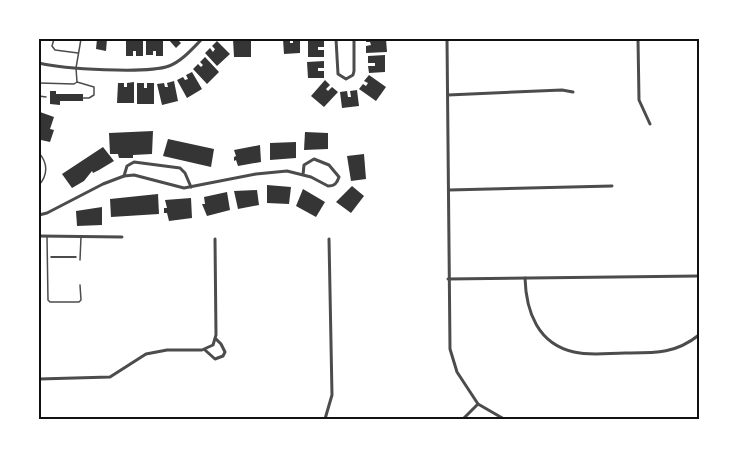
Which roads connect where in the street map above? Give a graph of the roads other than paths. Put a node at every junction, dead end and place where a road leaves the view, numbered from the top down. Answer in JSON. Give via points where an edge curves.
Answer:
{"nodes":[{"id":1,"x":54,"y":39,"type":"edge"},
{"id":2,"x":81,"y":39,"type":"edge"},
{"id":3,"x":202,"y":39,"type":"edge"},
{"id":4,"x":336,"y":39,"type":"edge"},
{"id":5,"x":354,"y":39,"type":"edge"},
{"id":6,"x":447,"y":39,"type":"edge"},
{"id":7,"x":638,"y":39,"type":"edge"},
{"id":8,"x":79,"y":53,"type":"junction"},
{"id":9,"x":39,"y":63,"type":"edge"},
{"id":10,"x":76,"y":68,"type":"junction"},
{"id":11,"x":76,"y":82,"type":"junction"},
{"id":12,"x":39,"y":83,"type":"edge"},
{"id":13,"x":573,"y":92,"type":"dead end"},
{"id":14,"x":448,"y":95,"type":"junction"},
{"id":15,"x":39,"y":96,"type":"edge"},
{"id":16,"x":46,"y":97,"type":"dead end"},
{"id":17,"x":83,"y":98,"type":"dead end"},
{"id":18,"x":650,"y":124,"type":"dead end"},
{"id":19,"x":39,"y":153,"type":"edge"},
{"id":20,"x":303,"y":175,"type":"junction"},
{"id":21,"x":124,"y":176,"type":"junction"},
{"id":22,"x":39,"y":185,"type":"edge"},
{"id":23,"x":612,"y":186,"type":"dead end"},
{"id":24,"x":191,"y":187,"type":"junction"},
{"id":25,"x":449,"y":190,"type":"junction"},
{"id":26,"x":39,"y":215,"type":"edge"},
{"id":27,"x":39,"y":236,"type":"edge"},
{"id":28,"x":47,"y":236,"type":"junction"},
{"id":29,"x":81,"y":236,"type":"junction"},
{"id":30,"x":122,"y":237,"type":"dead end"},
{"id":31,"x":215,"y":239,"type":"dead end"},
{"id":32,"x":329,"y":239,"type":"dead end"},
{"id":33,"x":80,"y":259,"type":"road end"},
{"id":34,"x":699,"y":276,"type":"edge"},
{"id":35,"x":525,"y":278,"type":"junction"},
{"id":36,"x":448,"y":279,"type":"junction"},
{"id":37,"x":80,"y":285,"type":"dead end"},
{"id":38,"x":699,"y":335,"type":"edge"},
{"id":39,"x":216,"y":339,"type":"junction"},
{"id":40,"x":205,"y":350,"type":"junction"},
{"id":41,"x":39,"y":379,"type":"edge"},
{"id":42,"x":478,"y":404,"type":"junction"},
{"id":43,"x":325,"y":419,"type":"edge"},
{"id":44,"x":463,"y":419,"type":"edge"},
{"id":45,"x":504,"y":419,"type":"edge"}],
"edges":[{"from":1,"to":8,"type":"lane","via":[[55,50]]},
{"from":2,"to":8,"type":"lane"},
{"from":3,"to":10,"type":"street","via":[[179,61],[159,69]]},
{"from":4,"to":5,"type":"street","via":[[338,74],[346,78],[354,71]]},
{"from":6,"to":14,"type":"street"},
{"from":7,"to":18,"type":"street","via":[[639,100]]},
{"from":8,"to":10,"type":"lane"},
{"from":9,"to":10,"type":"street"},
{"from":10,"to":11,"type":"lane"},
{"from":11,"to":12,"type":"lane"},
{"from":11,"to":17,"type":"lane","via":[[93,87],[94,95]]},
{"from":13,"to":14,"type":"street"},
{"from":14,"to":25,"type":"street"},
{"from":15,"to":16,"type":"lane"},
{"from":19,"to":22,"type":"lane","via":[[45,159],[46,169]]},
{"from":20,"to":20,"type":"street","via":[[328,186],[333,186],[339,177],[329,165],[314,159],[304,165]]},
{"from":20,"to":24,"type":"street","via":[[273,172]]},
{"from":21,"to":24,"type":"street"},
{"from":21,"to":24,"type":"street","via":[[127,166],[134,162],[180,168]]},
{"from":21,"to":26,"type":"street"},
{"from":23,"to":25,"type":"street"},
{"from":25,"to":36,"type":"street"},
{"from":27,"to":28,"type":"street"},
{"from":28,"to":29,"type":"street"},
{"from":28,"to":37,"type":"lane","via":[[48,300],[79,302]]},
{"from":29,"to":30,"type":"street"},
{"from":29,"to":33,"type":"lane"},
{"from":31,"to":39,"type":"street"},
{"from":32,"to":43,"type":"street","via":[[332,395]]},
{"from":34,"to":35,"type":"street"},
{"from":35,"to":36,"type":"street"},
{"from":35,"to":38,"type":"street","via":[[527,303],[537,328],[568,350],[670,351]]},
{"from":36,"to":42,"type":"street","via":[[452,361]]},
{"from":39,"to":40,"type":"street"},
{"from":39,"to":40,"type":"street","via":[[225,352],[223,356],[215,359]]},
{"from":40,"to":41,"type":"street","via":[[146,354],[110,378]]},
{"from":42,"to":44,"type":"street"},
{"from":42,"to":45,"type":"street"}]}
